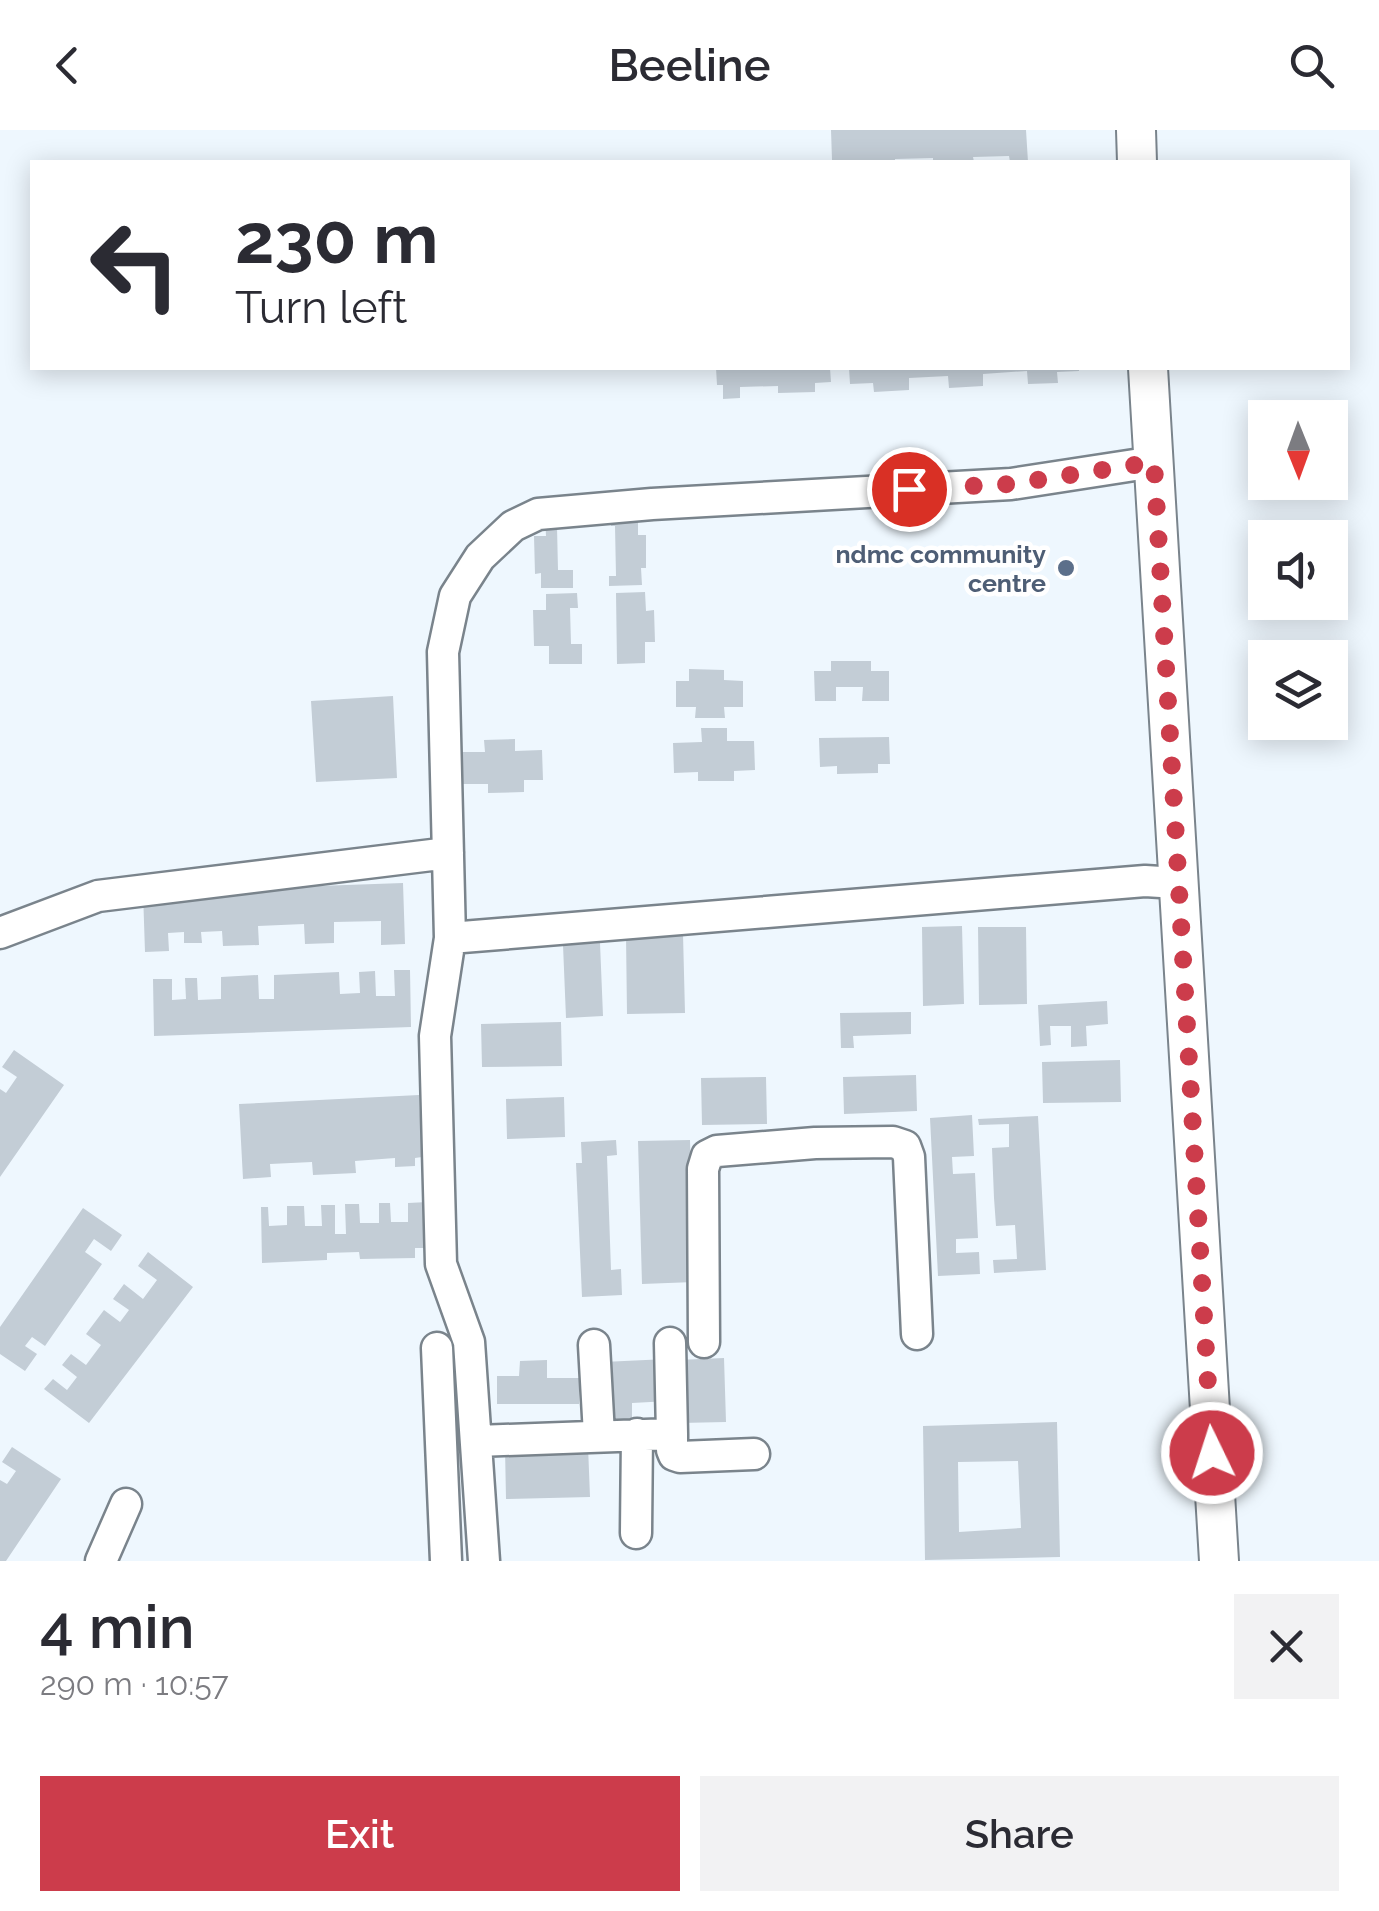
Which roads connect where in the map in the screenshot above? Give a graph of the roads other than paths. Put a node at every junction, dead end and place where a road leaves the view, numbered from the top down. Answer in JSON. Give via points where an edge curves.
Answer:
{"nodes":[{"id":1,"x":1136,"y":130,"type":"edge"},
{"id":2,"x":1138,"y":160,"type":"edge"},
{"id":3,"x":1148,"y":370,"type":"edge"},
{"id":4,"x":1154,"y":462,"type":"junction"},
{"id":5,"x":448,"y":854,"type":"junction"},
{"id":6,"x":1177,"y":884,"type":"junction"},
{"id":7,"x":0,"y":933,"type":"edge"},
{"id":8,"x":450,"y":938,"type":"junction"},
{"id":9,"x":917,"y":1334,"type":"dead end"},
{"id":10,"x":704,"y":1342,"type":"dead end"},
{"id":11,"x":670,"y":1343,"type":"dead end"},
{"id":12,"x":594,"y":1346,"type":"dead end"},
{"id":13,"x":437,"y":1348,"type":"dead end"},
{"id":14,"x":637,"y":1434,"type":"junction"},
{"id":15,"x":672,"y":1434,"type":"junction"},
{"id":16,"x":599,"y":1435,"type":"junction"},
{"id":17,"x":477,"y":1440,"type":"junction"},
{"id":18,"x":754,"y":1454,"type":"dead end"},
{"id":19,"x":126,"y":1504,"type":"dead end"},
{"id":20,"x":636,"y":1533,"type":"dead end"},
{"id":21,"x":101,"y":1561,"type":"edge"},
{"id":22,"x":446,"y":1561,"type":"edge"},
{"id":23,"x":484,"y":1561,"type":"edge"},
{"id":24,"x":1219,"y":1561,"type":"edge"}],
"edges":[{"from":1,"to":2,"type":"street"},
{"from":3,"to":4,"type":"street"},
{"from":4,"to":5,"type":"street","via":[[1011,484],[565,511],[513,526],[480,557],[455,596],[442,652]]},
{"from":4,"to":6,"type":"street"},
{"from":5,"to":7,"type":"street","via":[[98,896]]},
{"from":5,"to":8,"type":"street"},
{"from":6,"to":8,"type":"street","via":[[1145,881]]},
{"from":6,"to":24,"type":"street"},
{"from":8,"to":17,"type":"street","via":[[435,1036],[441,1264],[469,1342]]},
{"from":9,"to":10,"type":"street","via":[[905,1146],[815,1143],[707,1156]]},
{"from":11,"to":15,"type":"street"},
{"from":12,"to":16,"type":"street"},
{"from":13,"to":22,"type":"street"},
{"from":14,"to":15,"type":"street"},
{"from":14,"to":16,"type":"street"},
{"from":14,"to":20,"type":"street"},
{"from":15,"to":18,"type":"street","via":[[672,1450],[680,1457]]},
{"from":16,"to":17,"type":"street"},
{"from":17,"to":23,"type":"street"},
{"from":19,"to":21,"type":"street"}]}
